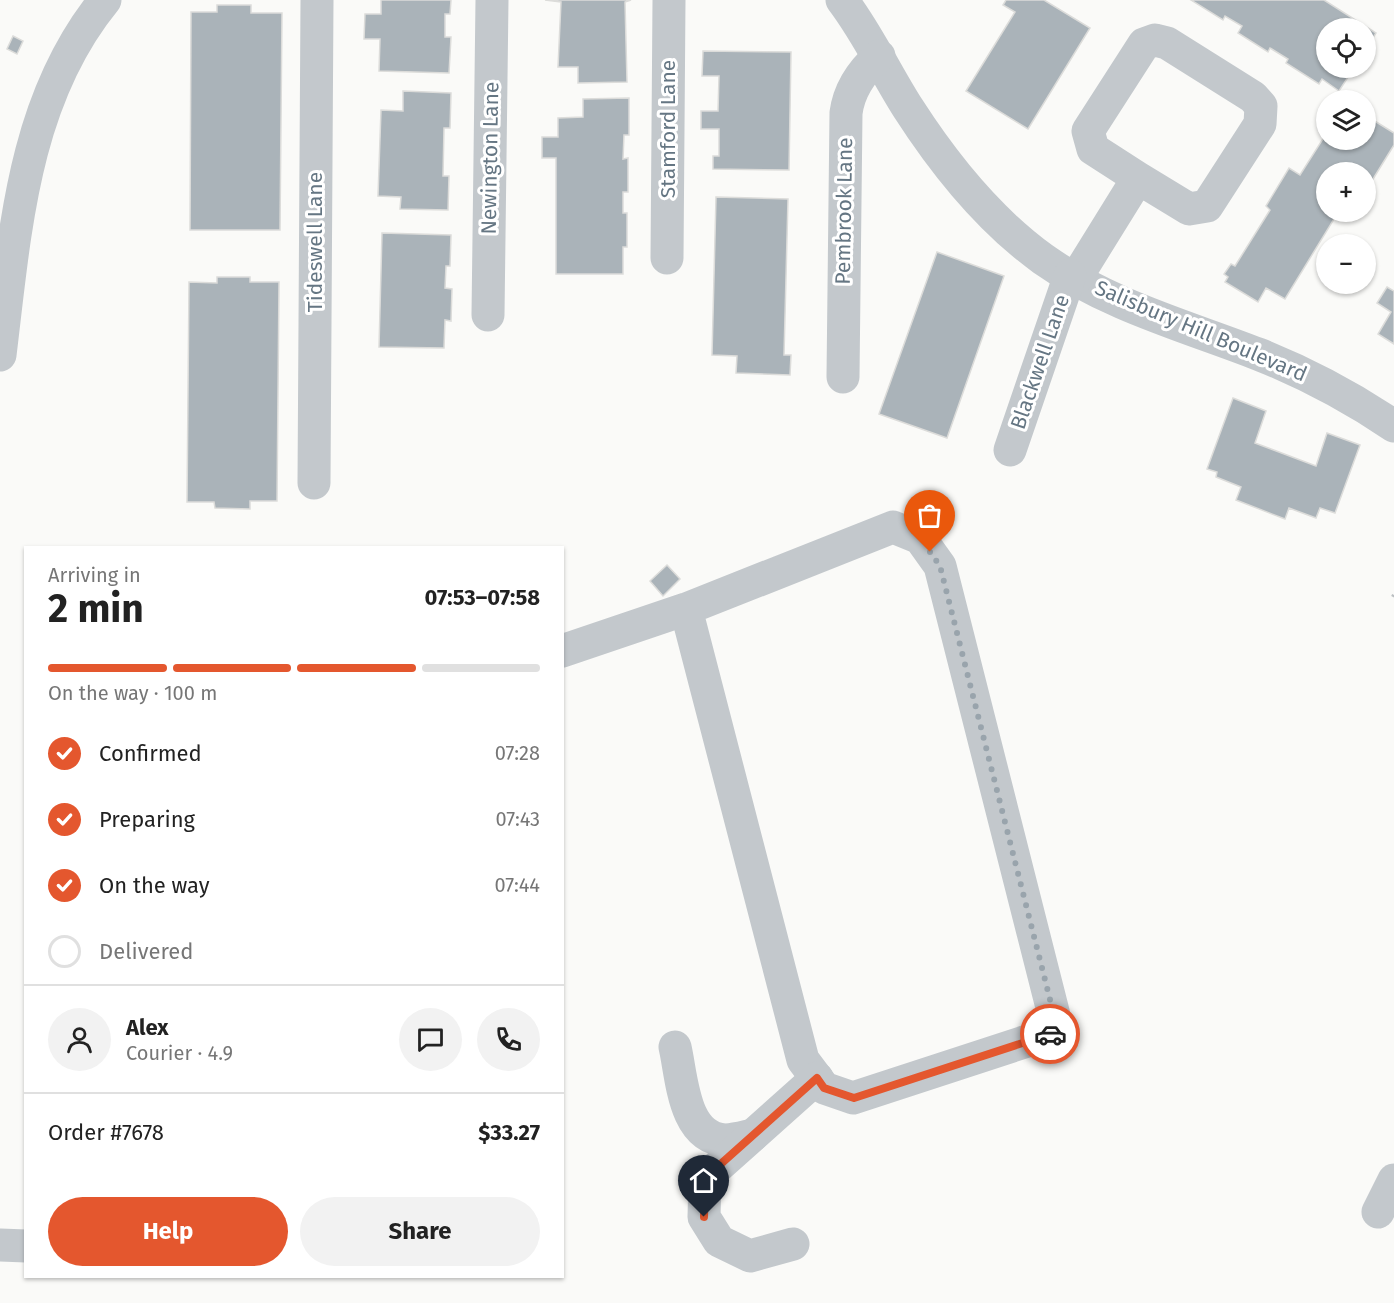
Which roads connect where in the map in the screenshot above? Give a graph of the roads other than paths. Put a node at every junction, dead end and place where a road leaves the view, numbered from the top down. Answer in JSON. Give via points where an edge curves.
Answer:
{"nodes":[{"id":1,"x":105,"y":0,"type":"edge"},
{"id":2,"x":317,"y":0,"type":"edge"},
{"id":3,"x":492,"y":0,"type":"edge"},
{"id":4,"x":669,"y":0,"type":"edge"},
{"id":5,"x":842,"y":0,"type":"edge"},
{"id":6,"x":879,"y":56,"type":"junction"},
{"id":7,"x":1138,"y":178,"type":"junction"},
{"id":8,"x":9,"y":209,"type":"edge"},
{"id":9,"x":667,"y":258,"type":"dead end"},
{"id":10,"x":1073,"y":277,"type":"junction"},
{"id":11,"x":489,"y":315,"type":"dead end"},
{"id":12,"x":0,"y":355,"type":"edge"},
{"id":13,"x":843,"y":377,"type":"dead end"},
{"id":14,"x":1394,"y":426,"type":"edge"},
{"id":15,"x":1010,"y":450,"type":"dead end"},
{"id":16,"x":314,"y":483,"type":"dead end"},
{"id":17,"x":686,"y":609,"type":"junction"},
{"id":18,"x":564,"y":650,"type":"edge"},
{"id":19,"x":675,"y":1047,"type":"dead end"},
{"id":20,"x":817,"y":1078,"type":"junction"},
{"id":21,"x":753,"y":1136,"type":"junction"},
{"id":22,"x":1394,"y":1180,"type":"edge"},
{"id":23,"x":1378,"y":1212,"type":"dead end"},
{"id":24,"x":794,"y":1244,"type":"dead end"},
{"id":25,"x":0,"y":1245,"type":"edge"},
{"id":26,"x":24,"y":1246,"type":"edge"}],
"edges":[{"from":1,"to":8,"type":"street","via":[[70,53],[47,103]]},
{"from":2,"to":16,"type":"street","name":"Tideswell Lane"},
{"from":3,"to":11,"type":"street","name":"Newington Lane"},
{"from":4,"to":9,"type":"street","name":"Stamford Lane"},
{"from":5,"to":6,"type":"street","name":"Salisbury Hill Boulevard"},
{"from":6,"to":10,"type":"street","name":"Salisbury Hill Boulevard","via":[[913,115],[971,193],[1028,246]]},
{"from":6,"to":13,"type":"street","name":"Pembrook Lane","via":[[854,87],[846,113]]},
{"from":7,"to":7,"type":"street","via":[[1098,153],[1088,137],[1091,126],[1144,44],[1155,40],[1167,43],[1262,106],[1260,124],[1207,206],[1189,209]]},
{"from":7,"to":10,"type":"street","name":"Blackwell Lane"},
{"from":8,"to":12,"type":"street"},
{"from":10,"to":14,"type":"street","name":"Salisbury Hill Boulevard","via":[[1160,319],[1304,373]]},
{"from":10,"to":15,"type":"street","name":"Blackwell Lane"},
{"from":17,"to":18,"type":"street"},
{"from":17,"to":20,"type":"street","via":[[803,1060]]},
{"from":17,"to":20,"type":"street","via":[[893,527],[920,538],[940,566],[1058,1031],[854,1098],[824,1088]]},
{"from":19,"to":21,"type":"street","via":[[691,1119],[707,1135],[724,1140]]},
{"from":20,"to":21,"type":"street"},
{"from":21,"to":24,"type":"street","via":[[705,1178],[704,1217],[718,1241],[750,1256]]},
{"from":22,"to":23,"type":"street"},
{"from":25,"to":26,"type":"street"}]}
